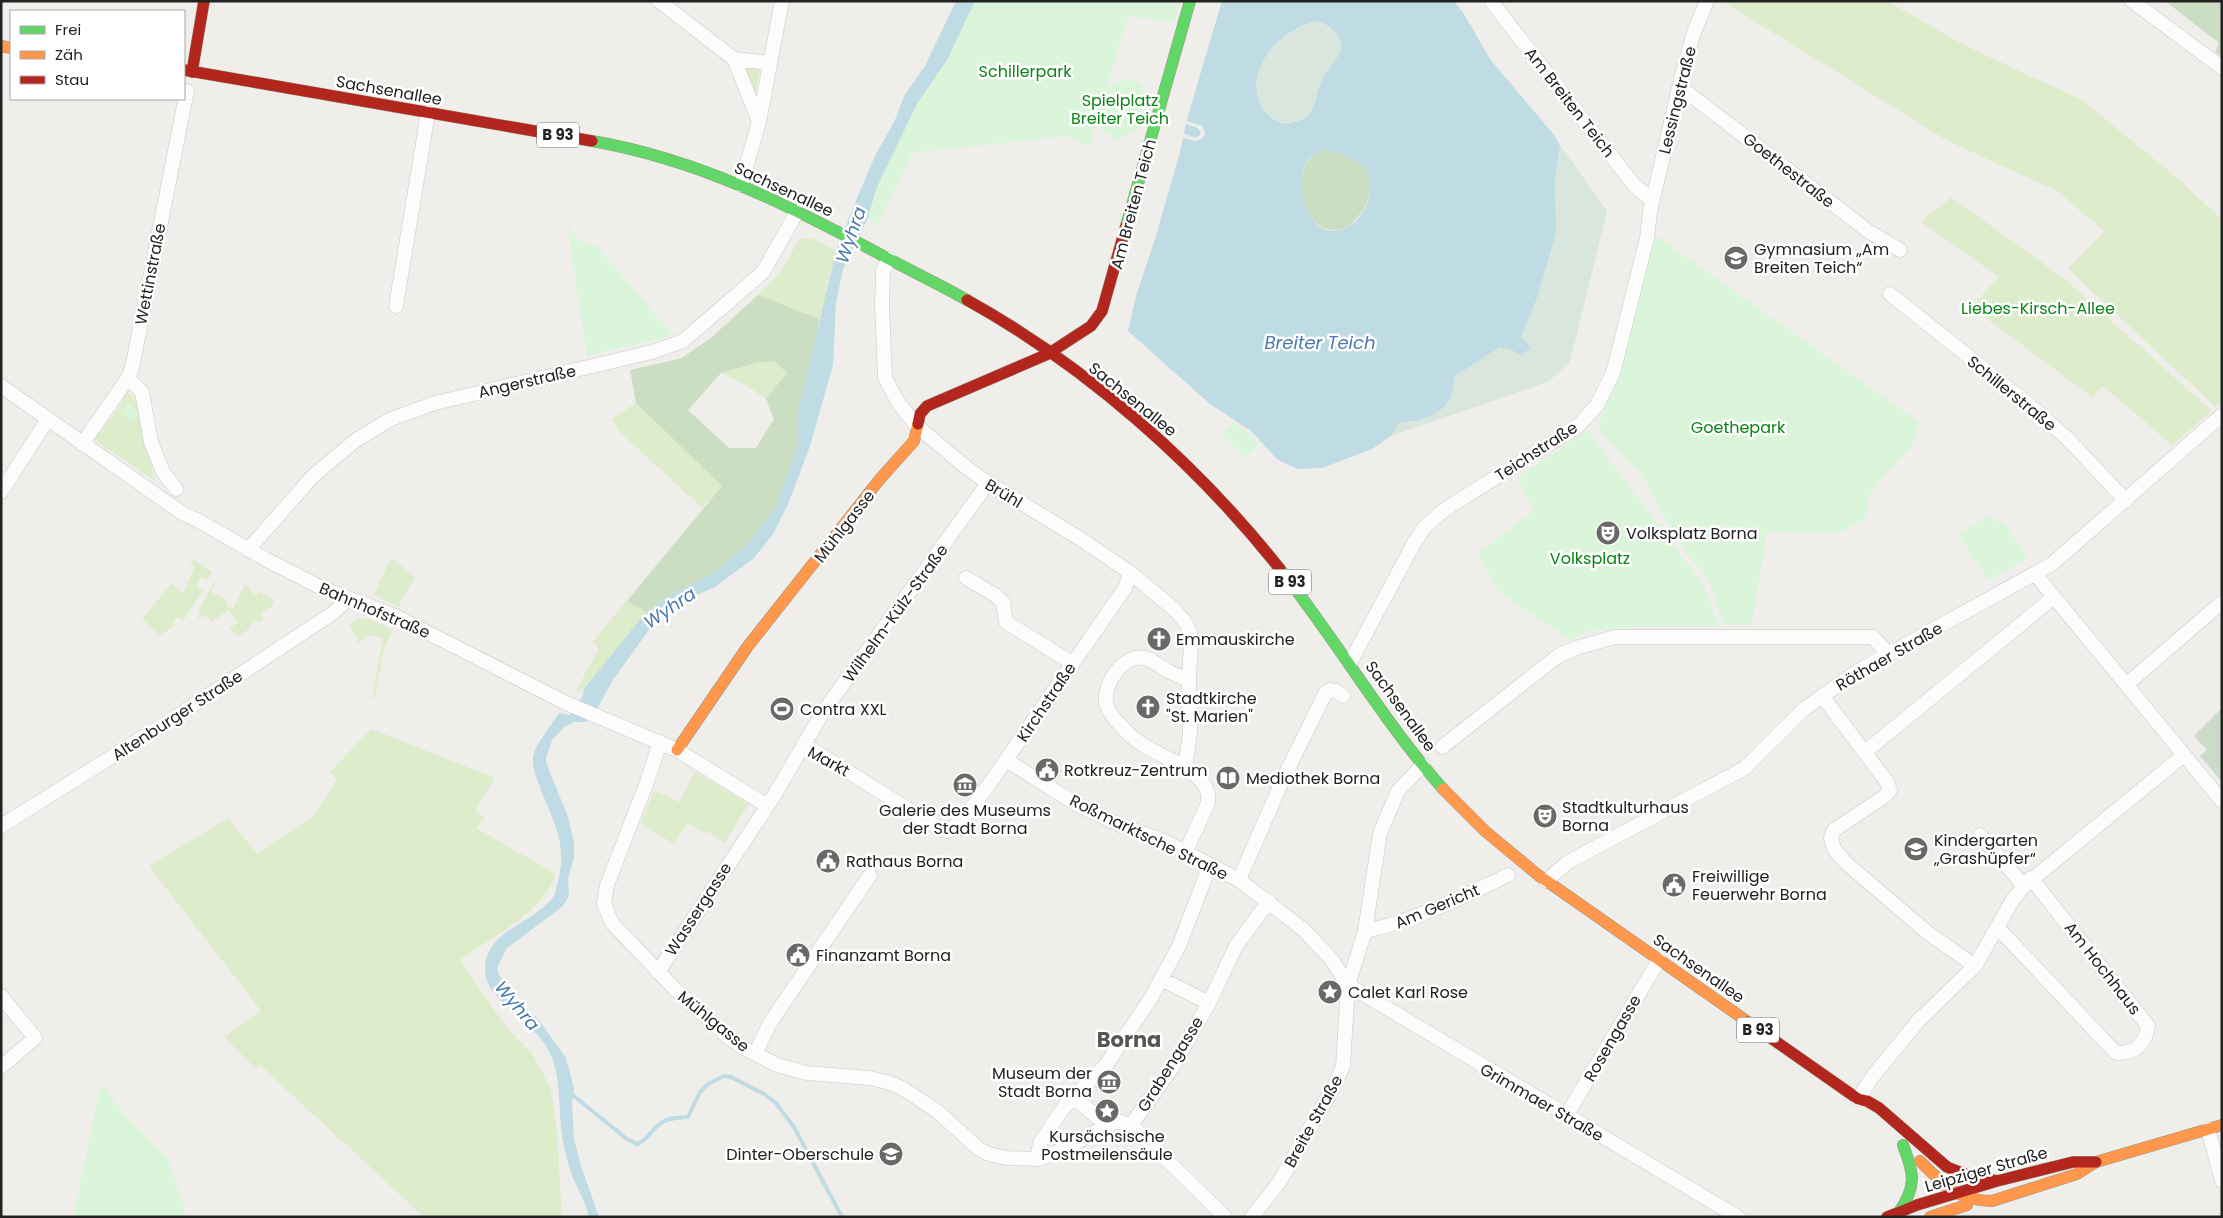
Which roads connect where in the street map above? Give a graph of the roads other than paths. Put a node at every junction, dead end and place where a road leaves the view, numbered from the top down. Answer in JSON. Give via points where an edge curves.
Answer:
{"nodes":[{"id":1,"x":204,"y":1,"type":"edge"},
{"id":2,"x":660,"y":1,"type":"edge"},
{"id":3,"x":782,"y":1,"type":"edge"},
{"id":4,"x":1190,"y":1,"type":"edge"},
{"id":5,"x":1491,"y":1,"type":"edge"},
{"id":6,"x":1707,"y":1,"type":"edge"},
{"id":7,"x":2132,"y":1,"type":"edge"},
{"id":8,"x":734,"y":59,"type":"junction"},
{"id":9,"x":770,"y":63,"type":"junction"},
{"id":10,"x":2222,"y":68,"type":"edge"},
{"id":11,"x":188,"y":71,"type":"edge"},
{"id":12,"x":1680,"y":87,"type":"junction"},
{"id":13,"x":187,"y":91,"type":"dead end"},
{"id":14,"x":428,"y":113,"type":"junction"},
{"id":15,"x":759,"y":122,"type":"junction"},
{"id":16,"x":741,"y":185,"type":"junction"},
{"id":17,"x":1652,"y":200,"type":"junction"},
{"id":18,"x":797,"y":212,"type":"junction"},
{"id":19,"x":1900,"y":250,"type":"dead end"},
{"id":20,"x":889,"y":259,"type":"junction"},
{"id":21,"x":1890,"y":294,"type":"dead end"},
{"id":22,"x":396,"y":306,"type":"dead end"},
{"id":23,"x":1048,"y":354,"type":"junction"},
{"id":24,"x":128,"y":378,"type":"junction"},
{"id":25,"x":1,"y":386,"type":"edge"},
{"id":26,"x":2222,"y":415,"type":"edge"},
{"id":27,"x":48,"y":418,"type":"junction"},
{"id":28,"x":917,"y":426,"type":"junction"},
{"id":29,"x":82,"y":444,"type":"junction"},
{"id":30,"x":988,"y":483,"type":"junction"},
{"id":31,"x":176,"y":489,"type":"dead end"},
{"id":32,"x":1,"y":492,"type":"edge"},
{"id":33,"x":2126,"y":501,"type":"junction"},
{"id":34,"x":248,"y":550,"type":"junction"},
{"id":35,"x":1130,"y":574,"type":"junction"},
{"id":36,"x":2036,"y":574,"type":"junction"},
{"id":37,"x":966,"y":578,"type":"dead end"},
{"id":38,"x":349,"y":598,"type":"junction"},
{"id":39,"x":2054,"y":598,"type":"junction"},
{"id":40,"x":2221,"y":603,"type":"edge"},
{"id":41,"x":1888,"y":654,"type":"junction"},
{"id":42,"x":1072,"y":663,"type":"junction"},
{"id":43,"x":1350,"y":663,"type":"junction"},
{"id":44,"x":1189,"y":680,"type":"junction"},
{"id":45,"x":2126,"y":684,"type":"junction"},
{"id":46,"x":1343,"y":696,"type":"dead end"},
{"id":47,"x":1822,"y":696,"type":"junction"},
{"id":48,"x":660,"y":742,"type":"junction"},
{"id":49,"x":805,"y":745,"type":"junction"},
{"id":50,"x":1442,"y":747,"type":"dead end"},
{"id":51,"x":677,"y":750,"type":"junction"},
{"id":52,"x":1865,"y":752,"type":"junction"},
{"id":53,"x":2184,"y":755,"type":"junction"},
{"id":54,"x":1006,"y":760,"type":"junction"},
{"id":55,"x":1423,"y":765,"type":"junction"},
{"id":56,"x":1185,"y":767,"type":"junction"},
{"id":57,"x":2222,"y":801,"type":"edge"},
{"id":58,"x":766,"y":805,"type":"junction"},
{"id":59,"x":1,"y":826,"type":"edge"},
{"id":60,"x":955,"y":826,"type":"joint"},
{"id":61,"x":1980,"y":835,"type":"dead end"},
{"id":62,"x":738,"y":847,"type":"joint"},
{"id":63,"x":1186,"y":851,"type":"junction"},
{"id":64,"x":1210,"y":864,"type":"junction"},
{"id":65,"x":870,"y":875,"type":"dead end"},
{"id":66,"x":1508,"y":875,"type":"dead end"},
{"id":67,"x":1238,"y":880,"type":"junction"},
{"id":68,"x":1546,"y":881,"type":"junction"},
{"id":69,"x":2028,"y":882,"type":"junction"},
{"id":70,"x":1269,"y":902,"type":"junction"},
{"id":71,"x":1996,"y":927,"type":"junction"},
{"id":72,"x":1365,"y":931,"type":"junction"},
{"id":73,"x":1659,"y":960,"type":"junction"},
{"id":74,"x":1975,"y":966,"type":"junction"},
{"id":75,"x":658,"y":972,"type":"junction"},
{"id":76,"x":1161,"y":979,"type":"junction"},
{"id":77,"x":1348,"y":985,"type":"junction"},
{"id":78,"x":1,"y":996,"type":"edge"},
{"id":79,"x":1209,"y":1003,"type":"junction"},
{"id":80,"x":755,"y":1054,"type":"junction"},
{"id":81,"x":1,"y":1067,"type":"edge"},
{"id":82,"x":1074,"y":1098,"type":"junction"},
{"id":83,"x":1858,"y":1099,"type":"junction"},
{"id":84,"x":1869,"y":1115,"type":"dead end"},
{"id":85,"x":1566,"y":1116,"type":"junction"},
{"id":86,"x":1107,"y":1125,"type":"junction"},
{"id":87,"x":1131,"y":1125,"type":"junction"},
{"id":88,"x":2222,"y":1125,"type":"edge"},
{"id":89,"x":2208,"y":1129,"type":"junction"},
{"id":90,"x":1887,"y":1131,"type":"dead end"},
{"id":91,"x":1903,"y":1145,"type":"junction"},
{"id":92,"x":1038,"y":1159,"type":"junction"},
{"id":93,"x":1939,"y":1161,"type":"junction"},
{"id":94,"x":2096,"y":1162,"type":"junction"},
{"id":95,"x":1997,"y":1181,"type":"junction"},
{"id":96,"x":2222,"y":1181,"type":"edge"},
{"id":97,"x":1952,"y":1194,"type":"junction"},
{"id":98,"x":1978,"y":1202,"type":"junction"},
{"id":99,"x":1899,"y":1212,"type":"junction"},
{"id":100,"x":1945,"y":1212,"type":"junction"},
{"id":101,"x":1254,"y":1214,"type":"edge"},
{"id":102,"x":1225,"y":1217,"type":"edge"},
{"id":103,"x":1270,"y":1217,"type":"edge"},
{"id":104,"x":1738,"y":1217,"type":"edge"},
{"id":105,"x":1887,"y":1217,"type":"edge"},
{"id":106,"x":1930,"y":1217,"type":"edge"}],
"edges":[{"from":1,"to":11,"type":"main road"},
{"from":2,"to":8,"type":"street"},
{"from":3,"to":9,"type":"street"},
{"from":4,"to":23,"type":"main road","name":"Am Breiten Teich","via":[[1102,311],[1075,338]]},
{"from":5,"to":17,"type":"street","name":"Am Breiten Teich","via":[[1634,185]]},
{"from":6,"to":12,"type":"street","name":"Lessingstraße","via":[[1694,32]]},
{"from":7,"to":10,"type":"street"},
{"from":8,"to":9,"type":"street"},
{"from":8,"to":15,"type":"street"},
{"from":9,"to":15,"type":"street"},
{"from":11,"to":14,"type":"main road","name":"Sachsenallee","number":"B 93"},
{"from":12,"to":17,"type":"street","name":"Lessingstraße"},
{"from":12,"to":19,"type":"street","name":"Goethestraße","via":[[1868,231]]},
{"from":13,"to":24,"type":"street","name":"Wettinstraße","via":[[135,358]]},
{"from":14,"to":16,"type":"main road","name":"Sachsenallee","number":"B 93","via":[[622,146],[686,164]]},
{"from":14,"to":22,"type":"street"},
{"from":15,"to":16,"type":"street"},
{"from":16,"to":18,"type":"main road","name":"Sachsenallee","number":"B 93"},
{"from":17,"to":43,"type":"street","name":"Teichstraße","via":[[1647,238],[1613,373],[1597,405],[1576,427],[1444,510],[1424,528]]},
{"from":18,"to":20,"type":"main road","name":"Sachsenallee","number":"B 93"},
{"from":18,"to":34,"type":"street","name":"Angerstraße","via":[[763,272],[683,341],[652,352],[435,403],[391,419],[356,440],[313,476]]},
{"from":20,"to":23,"type":"main road","name":"Sachsenallee","number":"B 93","via":[[982,308]]},
{"from":20,"to":28,"type":"street","name":"Brühl","via":[[883,271],[882,305],[886,378],[893,395]]},
{"from":21,"to":33,"type":"street","name":"Schillerstraße","via":[[2034,409],[2068,439]]},
{"from":23,"to":28,"type":"main road","name":"Mühlgasse","via":[[928,406],[920,414]]},
{"from":23,"to":43,"type":"main road","name":"Sachsenallee","number":"B 93","via":[[1138,423],[1226,504],[1278,566]]},
{"from":24,"to":29,"type":"street","name":"Wettinstraße"},
{"from":24,"to":31,"type":"street","via":[[142,392],[151,442],[163,472]]},
{"from":25,"to":27,"type":"street","name":"Bahnhofstraße"},
{"from":26,"to":33,"type":"street","name":"Röthaer Straße"},
{"from":27,"to":29,"type":"street","name":"Bahnhofstraße"},
{"from":27,"to":32,"type":"street"},
{"from":28,"to":30,"type":"street","name":"Brühl"},
{"from":28,"to":51,"type":"main road","name":"Mühlgasse","via":[[914,441],[880,479],[748,646]]},
{"from":29,"to":34,"type":"street","name":"Bahnhofstraße","via":[[182,513]]},
{"from":30,"to":35,"type":"street","name":"Brühl","via":[[1079,538]]},
{"from":30,"to":49,"type":"street","name":"Wilhelm-Külz-Straße","via":[[823,712]]},
{"from":33,"to":36,"type":"street","name":"Röthaer Straße"},
{"from":34,"to":38,"type":"street","name":"Bahnhofstraße","via":[[322,588]]},
{"from":35,"to":42,"type":"street","name":"Kirchstraße","via":[[1126,588]]},
{"from":35,"to":44,"type":"street","name":"Brühl","via":[[1152,589],[1185,622],[1191,644]]},
{"from":36,"to":39,"type":"street"},
{"from":36,"to":41,"type":"street","name":"Röthaer Straße"},
{"from":37,"to":42,"type":"street","via":[[1003,602],[1006,622]]},
{"from":38,"to":48,"type":"street","name":"Bahnhofstraße","via":[[393,615],[566,703]]},
{"from":38,"to":59,"type":"street","name":"Altenburger Straße","via":[[326,618]]},
{"from":39,"to":45,"type":"street"},
{"from":39,"to":52,"type":"street"},
{"from":40,"to":45,"type":"street"},
{"from":41,"to":47,"type":"street","name":"Röthaer Straße"},
{"from":41,"to":50,"type":"street","via":[[1873,637],[1615,637],[1558,656]]},
{"from":42,"to":54,"type":"street","name":"Kirchstraße"},
{"from":43,"to":55,"type":"main road","name":"Sachsenallee","number":"B 93"},
{"from":44,"to":56,"type":"street","name":"Brühl","via":[[1190,734]]},
{"from":44,"to":56,"type":"street","via":[[1150,660],[1136,658],[1119,669],[1106,692],[1106,704],[1124,730],[1150,749]]},
{"from":45,"to":53,"type":"street"},
{"from":46,"to":67,"type":"street","via":[[1336,691],[1326,692]]},
{"from":47,"to":52,"type":"street"},
{"from":47,"to":68,"type":"street","name":"Röthaer Straße","via":[[1804,709],[1745,768],[1568,862]]},
{"from":48,"to":51,"type":"street","name":"Bahnhofstraße"},
{"from":48,"to":75,"type":"street","name":"Mühlgasse","via":[[648,782],[607,885],[604,904],[612,923]]},
{"from":49,"to":58,"type":"street","name":"Markt"},
{"from":49,"to":60,"type":"street","name":"Markt","via":[[942,830],[948,831]]},
{"from":51,"to":58,"type":"street","name":"Bahnhofstraße"},
{"from":52,"to":74,"type":"street","via":[[1890,790],[1834,830],[1831,838],[1834,849],[1928,933]]},
{"from":53,"to":57,"type":"street"},
{"from":53,"to":69,"type":"street"},
{"from":54,"to":60,"type":"street","name":"Kirchstraße"},
{"from":54,"to":63,"type":"street","name":"Roßmarktsche Straße","via":[[1076,804]]},
{"from":55,"to":68,"type":"main road","name":"Sachsenallee","number":"B 93","via":[[1491,837]]},
{"from":55,"to":72,"type":"street","name":"Breite Straße","via":[[1398,791],[1380,832]]},
{"from":56,"to":63,"type":"street","via":[[1201,779],[1209,797]]},
{"from":58,"to":62,"type":"street","name":"Markt"},
{"from":61,"to":69,"type":"street","name":"Am Hochhaus"},
{"from":62,"to":75,"type":"street","name":"Wassergasse"},
{"from":63,"to":64,"type":"street","name":"Roßmarktsche Straße"},
{"from":64,"to":67,"type":"street","name":"Roßmarktsche Straße"},
{"from":64,"to":76,"type":"street","via":[[1184,935]]},
{"from":65,"to":80,"type":"street","via":[[770,1023]]},
{"from":66,"to":72,"type":"street","name":"Am Gericht","via":[[1422,914]]},
{"from":67,"to":70,"type":"street","name":"Roßmarktsche Straße"},
{"from":68,"to":73,"type":"main road","name":"Sachsenallee","number":"B 93"},
{"from":69,"to":71,"type":"street"},
{"from":69,"to":71,"type":"street","name":"Am Hochhaus","via":[[2148,1026],[2144,1041],[2132,1051],[2116,1053]]},
{"from":70,"to":77,"type":"street","name":"Roßmarktsche Straße","via":[[1304,930],[1332,960]]},
{"from":70,"to":79,"type":"street","name":"Grabengasse","via":[[1236,946]]},
{"from":71,"to":74,"type":"street"},
{"from":72,"to":77,"type":"street","name":"Breite Straße"},
{"from":73,"to":83,"type":"main road","name":"Sachsenallee","number":"B 93"},
{"from":73,"to":85,"type":"street","name":"Rosengasse"},
{"from":74,"to":83,"type":"street","via":[[1919,1020]]},
{"from":75,"to":80,"type":"street","name":"Mühlgasse","via":[[728,1037]]},
{"from":76,"to":79,"type":"street","name":"Grabengasse"},
{"from":76,"to":82,"type":"street","via":[[1106,1065]]},
{"from":77,"to":85,"type":"street","name":"Grimmaer Straße"},
{"from":77,"to":101,"type":"street","name":"Breite Straße","via":[[1343,1066],[1280,1181]]},
{"from":78,"to":81,"type":"street","via":[[36,1038]]},
{"from":79,"to":87,"type":"street","name":"Grabengasse","via":[[1172,1068]]},
{"from":80,"to":92,"type":"street","name":"Mühlgasse","via":[[777,1065],[806,1073],[887,1082],[920,1098],[979,1149],[1007,1158]]},
{"from":82,"to":86,"type":"street"},
{"from":82,"to":92,"type":"street","via":[[1064,1107],[1040,1143]]},
{"from":83,"to":84,"type":"main road","name":"Sachsenallee","number":"B 93"},
{"from":83,"to":93,"type":"main road","name":"Sachsenallee","number":"B 93","via":[[1879,1108]]},
{"from":85,"to":104,"type":"street","name":"Grimmaer Straße"},
{"from":86,"to":87,"type":"street","via":[[1117,1121]]},
{"from":86,"to":92,"type":"street"},
{"from":87,"to":102,"type":"street"},
{"from":88,"to":89,"type":"main road","name":"Leipziger Straße","number":"B 93"},
{"from":89,"to":94,"type":"main road","name":"Leipziger Straße","number":"B 93"},
{"from":89,"to":96,"type":"street"},
{"from":90,"to":91,"type":"main road","number":"B 93"},
{"from":91,"to":97,"type":"main road","number":"B 93"},
{"from":91,"to":99,"type":"main road","via":[[1914,1179],[1910,1197]]},
{"from":93,"to":95,"type":"main road","name":"Sachsenallee","number":"B 93","via":[[1970,1176]]},
{"from":93,"to":97,"type":"main road","number":"B 93","via":[[1947,1173]]},
{"from":94,"to":95,"type":"main road","name":"Leipziger Straße","number":"B 93","via":[[2073,1162]]},
{"from":94,"to":98,"type":"main road","name":"Leipziger Straße","number":"B 93","via":[[2077,1174],[2002,1199]]},
{"from":95,"to":97,"type":"main road","name":"Leipziger Straße"},
{"from":97,"to":98,"type":"main road","number":"B 93"},
{"from":97,"to":99,"type":"main road","name":"Leipziger Straße"},
{"from":97,"to":100,"type":"main road"},
{"from":98,"to":100,"type":"main road","name":"Leipziger Straße"},
{"from":99,"to":105,"type":"main road","name":"Leipziger Straße"},
{"from":100,"to":106,"type":"main road","name":"Leipziger Straße"},
{"from":101,"to":103,"type":"street"}]}
